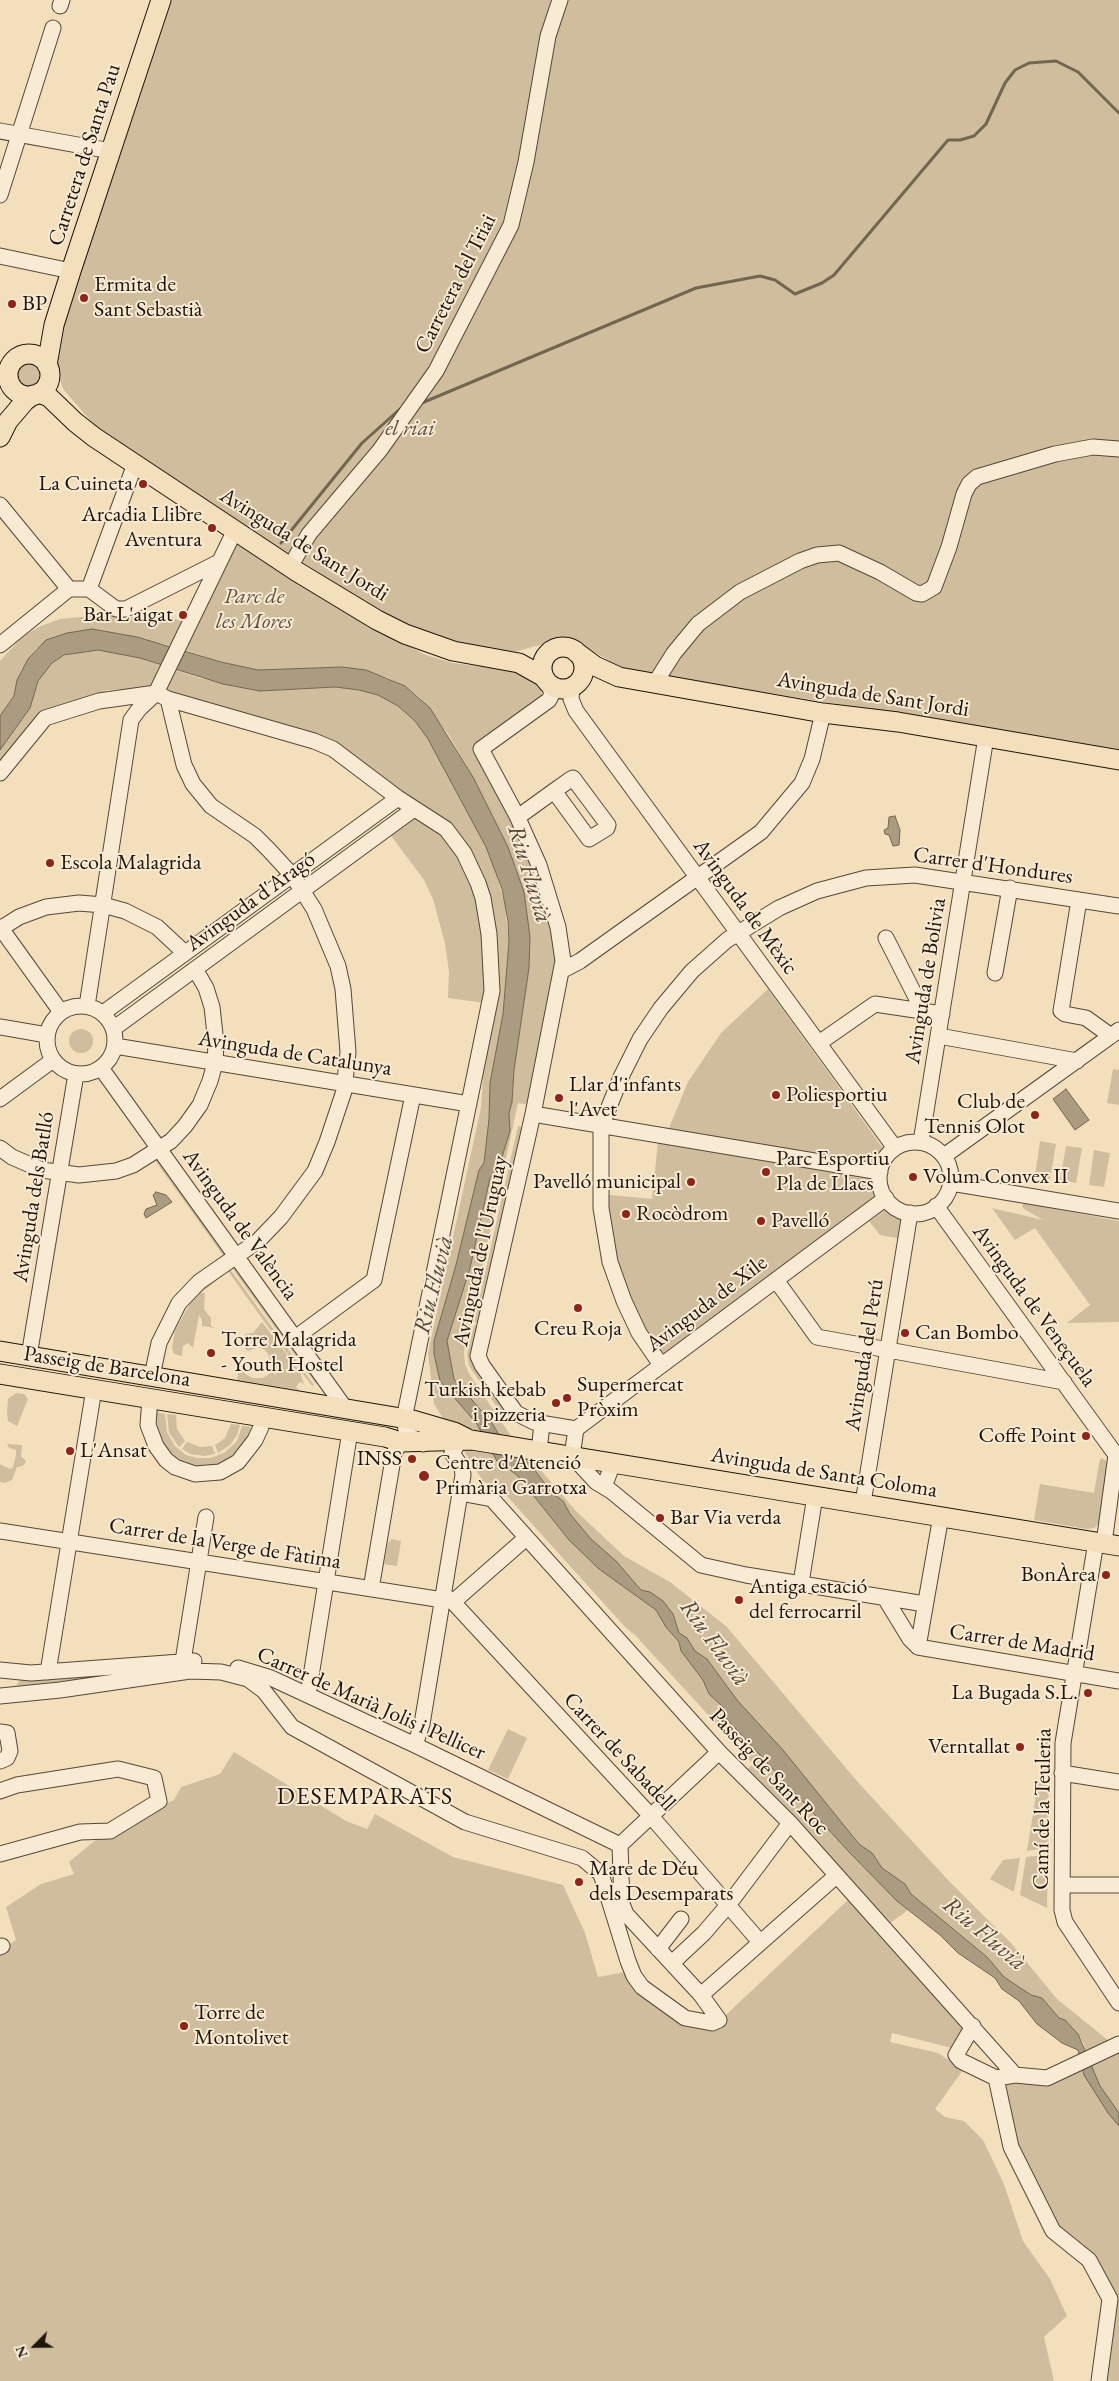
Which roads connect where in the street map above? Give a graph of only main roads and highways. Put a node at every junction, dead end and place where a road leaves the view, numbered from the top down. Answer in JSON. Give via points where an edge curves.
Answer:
{"nodes":[{"id":1,"x":161,"y":0,"type":"edge"},
{"id":2,"x":29,"y":361,"type":"edge"},
{"id":3,"x":6,"y":377,"type":"edge"},
{"id":4,"x":36,"y":394,"type":"junction"},
{"id":5,"x":4,"y":425,"type":"edge"},
{"id":6,"x":94,"y":436,"type":"junction"},
{"id":7,"x":554,"y":649,"type":"junction"},
{"id":8,"x":576,"y":652,"type":"junction"},
{"id":9,"x":504,"y":659,"type":"junction"},
{"id":10,"x":619,"y":677,"type":"junction"},
{"id":11,"x":546,"y":680,"type":"junction"},
{"id":12,"x":573,"y":687,"type":"junction"},
{"id":13,"x":1119,"y":760,"type":"edge"},
{"id":14,"x":0,"y":1351,"type":"edge"},
{"id":15,"x":0,"y":1374,"type":"edge"},
{"id":16,"x":461,"y":1446,"type":"junction"},
{"id":17,"x":1106,"y":1544,"type":"edge"}],
"edges":[{"from":1,"to":2,"type":"main road","name":"Carretera de Santa Pau","via":[[54,325]]},
{"from":2,"to":3,"type":"main road","via":[[10,364]]},
{"from":2,"to":4,"type":"main road","via":[[47,386]]},
{"from":2,"to":6,"type":"main road","name":"Avinguda de Sant Jordi"},
{"from":3,"to":4,"type":"main road","name":"Avinguda de Sant Jordi","via":[[20,394]]},
{"from":3,"to":5,"type":"main road"},
{"from":4,"to":5,"type":"main road","via":[[25,401]]},
{"from":4,"to":6,"type":"main road","name":"Avinguda de Sant Jordi","via":[[49,397]]},
{"from":6,"to":9,"type":"main road","name":"Avinguda de Sant Jordi","via":[[290,567],[377,620],[453,651]]},
{"from":7,"to":8,"type":"main road","via":[[566,647]]},
{"from":7,"to":9,"type":"main road","name":"Avinguda de Sant Jordi","via":[[532,657]]},
{"from":7,"to":11,"type":"main road","via":[[543,664]]},
{"from":8,"to":10,"type":"main road","name":"Avinguda de Sant Jordi","via":[[595,666]]},
{"from":8,"to":12,"type":"main road","via":[[584,666],[582,678]]},
{"from":9,"to":11,"type":"main road","name":"Avinguda de Sant Jordi","via":[[528,667]]},
{"from":10,"to":12,"type":"main road","name":"Avinguda de Sant Jordi","via":[[595,679]]},
{"from":10,"to":13,"type":"main road","name":"Avinguda de Sant Jordi"},
{"from":11,"to":12,"type":"main road","via":[[558,688]]},
{"from":14,"to":16,"type":"main road","name":"Passeig de Barcelona","via":[[398,1417],[430,1424]]},
{"from":15,"to":16,"type":"main road","name":"Passeig de Barcelona","via":[[407,1442]]},
{"from":16,"to":17,"type":"main road","name":"Avinguda de Santa Coloma","via":[[530,1449]]}]}
